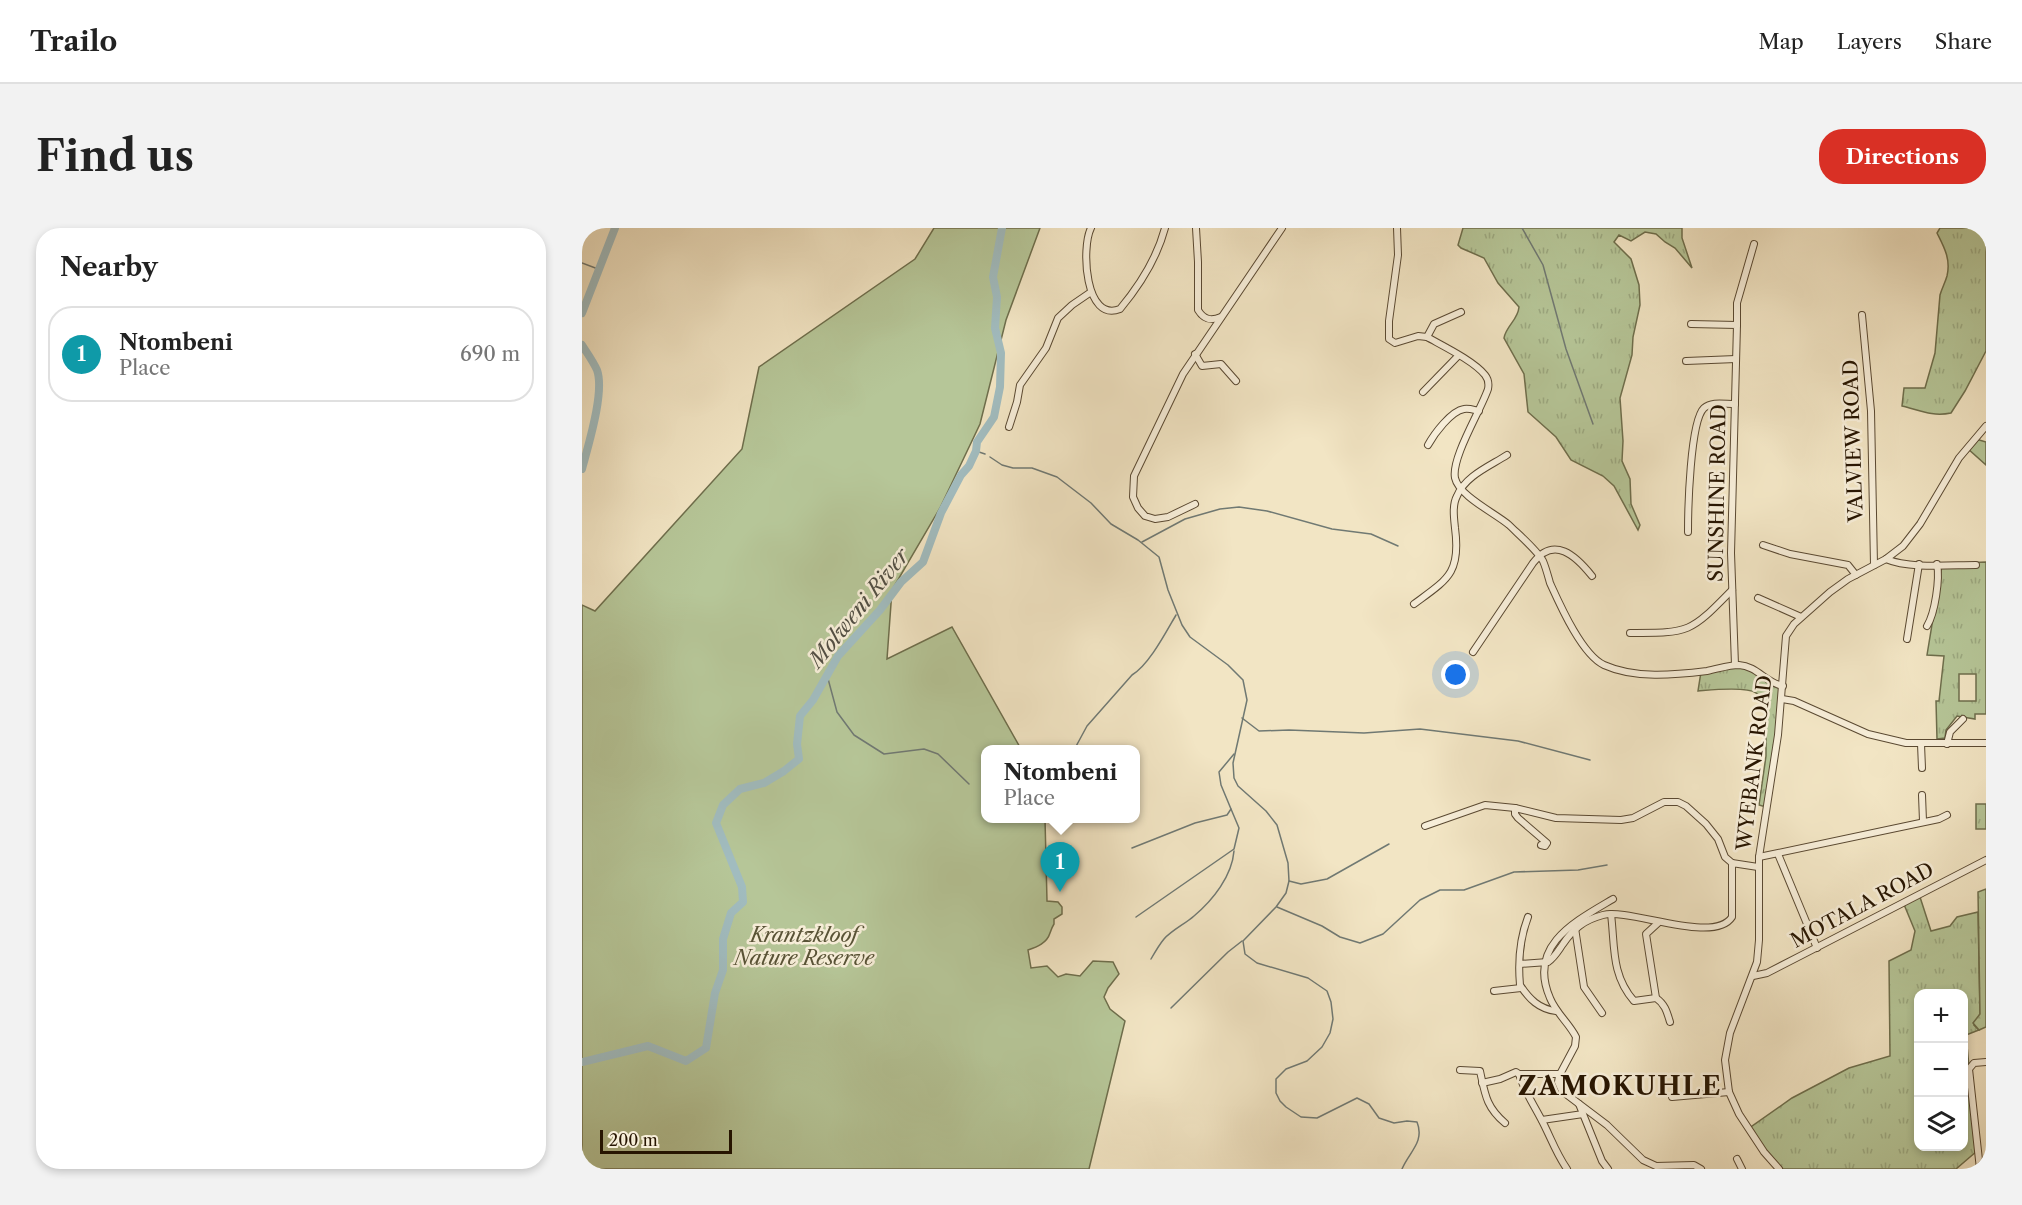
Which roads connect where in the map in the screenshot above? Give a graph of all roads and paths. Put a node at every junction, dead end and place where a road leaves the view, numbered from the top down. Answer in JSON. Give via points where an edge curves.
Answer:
{"nodes":[{"id":1,"x":1091,"y":228,"type":"edge"},
{"id":2,"x":1165,"y":228,"type":"edge"},
{"id":3,"x":1196,"y":228,"type":"edge"},
{"id":4,"x":1282,"y":228,"type":"edge"},
{"id":5,"x":1397,"y":228,"type":"edge"},
{"id":6,"x":1754,"y":244,"type":"dead end"},
{"id":7,"x":1091,"y":292,"type":"junction"},
{"id":8,"x":1461,"y":312,"type":"dead end"},
{"id":9,"x":1862,"y":315,"type":"dead end"},
{"id":10,"x":1222,"y":317,"type":"junction"},
{"id":11,"x":1691,"y":324,"type":"dead end"},
{"id":12,"x":1736,"y":325,"type":"junction"},
{"id":13,"x":1427,"y":337,"type":"junction"},
{"id":14,"x":1195,"y":354,"type":"junction"},
{"id":15,"x":1458,"y":356,"type":"junction"},
{"id":16,"x":1736,"y":359,"type":"junction"},
{"id":17,"x":1686,"y":361,"type":"dead end"},
{"id":18,"x":1236,"y":381,"type":"dead end"},
{"id":19,"x":1423,"y":392,"type":"dead end"},
{"id":20,"x":1735,"y":404,"type":"junction"},
{"id":21,"x":1479,"y":411,"type":"junction"},
{"id":22,"x":1986,"y":426,"type":"edge"},
{"id":23,"x":1009,"y":427,"type":"dead end"},
{"id":24,"x":1428,"y":445,"type":"dead end"},
{"id":25,"x":1507,"y":455,"type":"dead end"},
{"id":26,"x":1461,"y":489,"type":"junction"},
{"id":27,"x":1195,"y":504,"type":"dead end"},
{"id":28,"x":1688,"y":532,"type":"dead end"},
{"id":29,"x":1762,"y":545,"type":"dead end"},
{"id":30,"x":1539,"y":555,"type":"junction"},
{"id":31,"x":1886,"y":559,"type":"junction"},
{"id":32,"x":1919,"y":564,"type":"junction"},
{"id":33,"x":1937,"y":564,"type":"junction"},
{"id":34,"x":1874,"y":565,"type":"junction"},
{"id":35,"x":1976,"y":565,"type":"dead end"},
{"id":36,"x":1856,"y":575,"type":"junction"},
{"id":37,"x":1592,"y":576,"type":"dead end"},
{"id":38,"x":1732,"y":590,"type":"junction"},
{"id":39,"x":1758,"y":598,"type":"dead end"},
{"id":40,"x":1414,"y":604,"type":"dead end"},
{"id":41,"x":1801,"y":617,"type":"junction"},
{"id":42,"x":1927,"y":626,"type":"dead end"},
{"id":43,"x":1630,"y":633,"type":"dead end"},
{"id":44,"x":1907,"y":639,"type":"dead end"},
{"id":45,"x":1473,"y":652,"type":"dead end"},
{"id":46,"x":1735,"y":665,"type":"junction"},
{"id":47,"x":1783,"y":686,"type":"junction"},
{"id":48,"x":1782,"y":699,"type":"junction"},
{"id":49,"x":1963,"y":719,"type":"dead end"},
{"id":50,"x":1986,"y":743,"type":"edge"},
{"id":51,"x":1921,"y":744,"type":"junction"},
{"id":52,"x":1947,"y":744,"type":"junction"},
{"id":53,"x":1922,"y":768,"type":"dead end"},
{"id":54,"x":1922,"y":795,"type":"dead end"},
{"id":55,"x":1515,"y":808,"type":"junction"},
{"id":56,"x":1947,"y":814,"type":"dead end"},
{"id":57,"x":1923,"y":821,"type":"junction"},
{"id":58,"x":1425,"y":826,"type":"dead end"},
{"id":59,"x":1541,"y":845,"type":"dead end"},
{"id":60,"x":1778,"y":854,"type":"junction"},
{"id":61,"x":1759,"y":857,"type":"junction"},
{"id":62,"x":1986,"y":860,"type":"edge"},
{"id":63,"x":1732,"y":863,"type":"junction"},
{"id":64,"x":1758,"y":867,"type":"junction"},
{"id":65,"x":1613,"y":899,"type":"dead end"},
{"id":66,"x":1611,"y":914,"type":"junction"},
{"id":67,"x":1528,"y":917,"type":"dead end"},
{"id":68,"x":1658,"y":923,"type":"junction"},
{"id":69,"x":1575,"y":928,"type":"junction"},
{"id":70,"x":1816,"y":948,"type":"junction"},
{"id":71,"x":1546,"y":962,"type":"junction"},
{"id":72,"x":1520,"y":964,"type":"junction"},
{"id":73,"x":1753,"y":976,"type":"junction"},
{"id":74,"x":1521,"y":988,"type":"junction"},
{"id":75,"x":1494,"y":991,"type":"dead end"},
{"id":76,"x":1656,"y":998,"type":"junction"},
{"id":77,"x":1556,"y":1011,"type":"junction"},
{"id":78,"x":1602,"y":1012,"type":"dead end"},
{"id":79,"x":1670,"y":1022,"type":"dead end"},
{"id":80,"x":1986,"y":1062,"type":"edge"},
{"id":81,"x":1460,"y":1070,"type":"dead end"},
{"id":82,"x":1517,"y":1073,"type":"junction"},
{"id":83,"x":1560,"y":1074,"type":"junction"},
{"id":84,"x":1482,"y":1083,"type":"junction"},
{"id":85,"x":1729,"y":1092,"type":"junction"},
{"id":86,"x":1672,"y":1097,"type":"dead end"},
{"id":87,"x":1579,"y":1103,"type":"junction"},
{"id":88,"x":1583,"y":1114,"type":"junction"},
{"id":89,"x":1542,"y":1120,"type":"junction"},
{"id":90,"x":1505,"y":1123,"type":"dead end"},
{"id":91,"x":1982,"y":1147,"type":"edge"},
{"id":92,"x":1737,"y":1159,"type":"dead end"},
{"id":93,"x":1567,"y":1169,"type":"edge"},
{"id":94,"x":1608,"y":1169,"type":"edge"},
{"id":95,"x":1701,"y":1169,"type":"edge"},
{"id":96,"x":1742,"y":1169,"type":"edge"},
{"id":97,"x":1779,"y":1169,"type":"edge"},
{"id":98,"x":1980,"y":1169,"type":"edge"}],
"edges":[{"from":1,"to":7,"type":"street","via":[[1085,259]]},
{"from":2,"to":7,"type":"street","via":[[1160,247],[1120,309],[1103,307]]},
{"from":3,"to":10,"type":"street","via":[[1198,310],[1206,319]]},
{"from":4,"to":10,"type":"street"},
{"from":5,"to":13,"type":"street","via":[[1389,339],[1395,343]]},
{"from":6,"to":12,"type":"street","name":"SUNSHINE ROAD","via":[[1737,303]]},
{"from":7,"to":23,"type":"street","via":[[1058,318],[1046,348],[1020,385]]},
{"from":8,"to":13,"type":"street","via":[[1434,324]]},
{"from":9,"to":34,"type":"street","name":"VALVIEW ROAD","via":[[1871,411]]},
{"from":10,"to":14,"type":"street"},
{"from":11,"to":12,"type":"street"},
{"from":12,"to":16,"type":"street","name":"SUNSHINE ROAD"},
{"from":13,"to":15,"type":"street"},
{"from":14,"to":18,"type":"street","via":[[1202,366],[1221,364]]},
{"from":14,"to":27,"type":"street","via":[[1132,482],[1135,502],[1145,516],[1168,517]]},
{"from":15,"to":19,"type":"street"},
{"from":15,"to":21,"type":"street","via":[[1488,380]]},
{"from":16,"to":17,"type":"street"},
{"from":16,"to":20,"type":"street","name":"SUNSHINE ROAD"},
{"from":20,"to":28,"type":"street","via":[[1711,404],[1698,416]]},
{"from":20,"to":38,"type":"street","name":"SUNSHINE ROAD"},
{"from":21,"to":24,"type":"street","via":[[1460,410],[1438,429]]},
{"from":21,"to":26,"type":"street","via":[[1456,465],[1455,478]]},
{"from":22,"to":31,"type":"street","name":"WYEBANK ROAD","via":[[1959,458],[1913,535]]},
{"from":25,"to":26,"type":"street","via":[[1473,476]]},
{"from":26,"to":30,"type":"street","via":[[1511,527]]},
{"from":26,"to":40,"type":"street","via":[[1454,506],[1456,559],[1445,579]]},
{"from":29,"to":36,"type":"street","via":[[1848,565]]},
{"from":30,"to":37,"type":"street","via":[[1563,551],[1579,560]]},
{"from":30,"to":45,"type":"street"},
{"from":30,"to":46,"type":"street","via":[[1574,629],[1602,664],[1642,674],[1682,674]]},
{"from":31,"to":32,"type":"street"},
{"from":31,"to":34,"type":"street","name":"WYEBANK ROAD"},
{"from":32,"to":33,"type":"street"},
{"from":32,"to":44,"type":"street"},
{"from":33,"to":35,"type":"street"},
{"from":33,"to":42,"type":"street","via":[[1932,617]]},
{"from":34,"to":36,"type":"street","name":"WYEBANK ROAD"},
{"from":36,"to":41,"type":"street","name":"WYEBANK ROAD"},
{"from":38,"to":43,"type":"street","via":[[1701,621],[1685,630]]},
{"from":38,"to":46,"type":"street","name":"SUNSHINE ROAD"},
{"from":39,"to":41,"type":"street"},
{"from":41,"to":47,"type":"street","name":"WYEBANK ROAD","via":[[1786,636]]},
{"from":46,"to":47,"type":"street","via":[[1752,668],[1771,683]]},
{"from":47,"to":48,"type":"street","name":"WYEBANK ROAD"},
{"from":48,"to":51,"type":"street","via":[[1869,734]]},
{"from":48,"to":61,"type":"street","name":"WYEBANK ROAD"},
{"from":49,"to":52,"type":"street","via":[[1950,732]]},
{"from":50,"to":52,"type":"street"},
{"from":51,"to":52,"type":"street"},
{"from":51,"to":53,"type":"street"},
{"from":54,"to":57,"type":"street"},
{"from":55,"to":58,"type":"street","via":[[1485,805]]},
{"from":55,"to":59,"type":"street","via":[[1518,818],[1547,843]]},
{"from":55,"to":63,"type":"street","via":[[1556,818],[1627,820],[1664,802],[1678,801],[1706,824]]},
{"from":56,"to":57,"type":"street"},
{"from":57,"to":60,"type":"street"},
{"from":60,"to":61,"type":"street"},
{"from":60,"to":70,"type":"street"},
{"from":61,"to":64,"type":"street","name":"WYEBANK ROAD"},
{"from":62,"to":70,"type":"street","name":"MOTALA ROAD"},
{"from":63,"to":64,"type":"street"},
{"from":63,"to":68,"type":"street","via":[[1732,915],[1728,922],[1697,927]]},
{"from":64,"to":73,"type":"street","name":"WYEBANK ROAD","via":[[1759,940]]},
{"from":65,"to":71,"type":"street","via":[[1562,932]]},
{"from":66,"to":68,"type":"street"},
{"from":66,"to":69,"type":"street"},
{"from":66,"to":76,"type":"street","via":[[1618,977],[1634,1001]]},
{"from":67,"to":72,"type":"street"},
{"from":68,"to":76,"type":"street","via":[[1646,934]]},
{"from":69,"to":71,"type":"street"},
{"from":69,"to":78,"type":"street","via":[[1584,987]]},
{"from":70,"to":73,"type":"street","name":"MOTALA ROAD"},
{"from":71,"to":72,"type":"street"},
{"from":71,"to":77,"type":"street","via":[[1545,981]]},
{"from":72,"to":74,"type":"street"},
{"from":73,"to":85,"type":"street","name":"WYEBANK ROAD","via":[[1726,1049]]},
{"from":74,"to":75,"type":"street"},
{"from":74,"to":77,"type":"street","via":[[1538,1006]]},
{"from":76,"to":79,"type":"street"},
{"from":77,"to":83,"type":"street","via":[[1576,1038]]},
{"from":80,"to":91,"type":"street","via":[[1974,1063],[1969,1071]]},
{"from":81,"to":84,"type":"street","via":[[1480,1071]]},
{"from":82,"to":83,"type":"street"},
{"from":82,"to":84,"type":"street"},
{"from":82,"to":89,"type":"street"},
{"from":83,"to":87,"type":"street","via":[[1562,1091]]},
{"from":84,"to":90,"type":"street","via":[[1492,1112]]},
{"from":85,"to":86,"type":"street"},
{"from":85,"to":97,"type":"street","name":"WYEBANK ROAD","via":[[1754,1138]]},
{"from":87,"to":88,"type":"street"},
{"from":87,"to":95,"type":"street","via":[[1649,1164],[1694,1165]]},
{"from":88,"to":89,"type":"street"},
{"from":88,"to":94,"type":"street"},
{"from":89,"to":93,"type":"street"},
{"from":91,"to":98,"type":"street"},
{"from":92,"to":96,"type":"street"}]}
